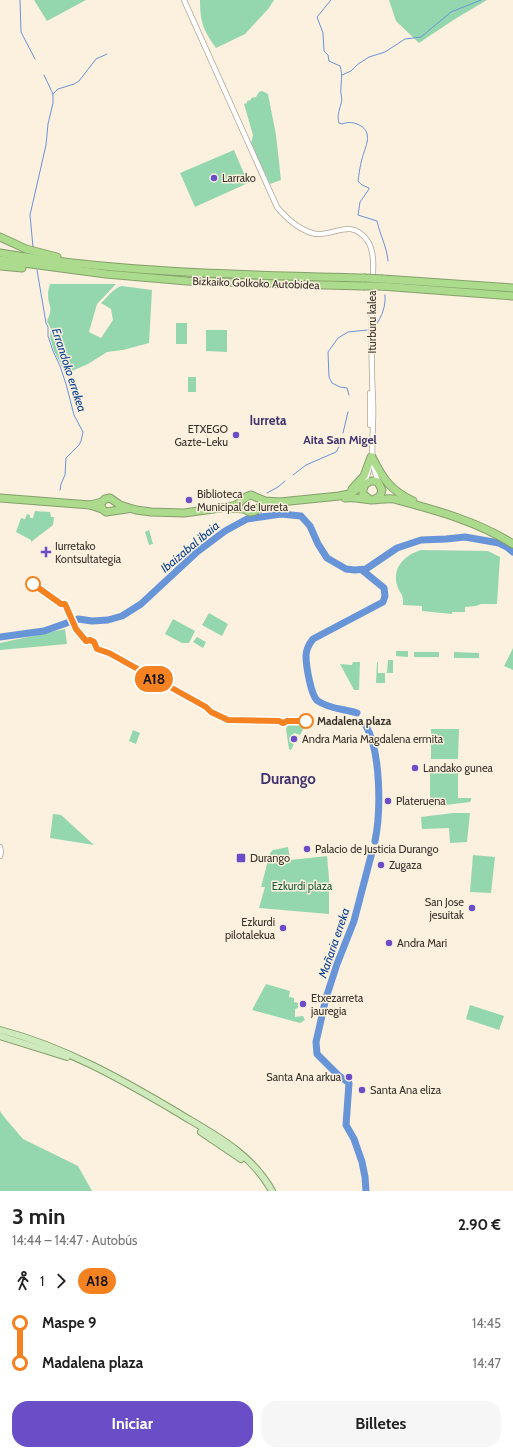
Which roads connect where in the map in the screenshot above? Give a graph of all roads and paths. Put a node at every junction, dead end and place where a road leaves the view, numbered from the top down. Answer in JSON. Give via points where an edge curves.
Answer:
{"nodes":[{"id":1,"x":184,"y":0,"type":"edge"},
{"id":2,"x":0,"y":237,"type":"edge"},
{"id":3,"x":0,"y":253,"type":"edge"},
{"id":4,"x":0,"y":260,"type":"edge"},
{"id":5,"x":80,"y":263,"type":"junction"},
{"id":6,"x":0,"y":266,"type":"edge"},
{"id":7,"x":88,"y":272,"type":"junction"},
{"id":8,"x":382,"y":282,"type":"junction"},
{"id":9,"x":513,"y":288,"type":"edge"},
{"id":10,"x":513,"y":296,"type":"edge"},
{"id":11,"x":372,"y":373,"type":"junction"},
{"id":12,"x":372,"y":384,"type":"junction"},
{"id":13,"x":369,"y":403,"type":"junction"},
{"id":14,"x":373,"y":416,"type":"junction"},
{"id":15,"x":372,"y":434,"type":"junction"},
{"id":16,"x":372,"y":457,"type":"junction"},
{"id":17,"x":365,"y":484,"type":"junction"},
{"id":18,"x":380,"y":486,"type":"junction"},
{"id":19,"x":0,"y":498,"type":"edge"},
{"id":20,"x":257,"y":499,"type":"junction"},
{"id":21,"x":313,"y":499,"type":"junction"},
{"id":22,"x":372,"y":499,"type":"junction"},
{"id":23,"x":115,"y":501,"type":"junction"},
{"id":24,"x":243,"y":501,"type":"junction"},
{"id":25,"x":280,"y":502,"type":"junction"},
{"id":26,"x":102,"y":505,"type":"junction"},
{"id":27,"x":228,"y":507,"type":"junction"},
{"id":28,"x":422,"y":507,"type":"junction"},
{"id":29,"x":129,"y":508,"type":"junction"},
{"id":30,"x":258,"y":508,"type":"junction"},
{"id":31,"x":244,"y":509,"type":"junction"},
{"id":32,"x":113,"y":511,"type":"junction"},
{"id":33,"x":513,"y":544,"type":"edge"},
{"id":34,"x":0,"y":847,"type":"edge"},
{"id":35,"x":0,"y":856,"type":"edge"},
{"id":36,"x":0,"y":1030,"type":"edge"},
{"id":37,"x":0,"y":1036,"type":"edge"},
{"id":38,"x":267,"y":1191,"type":"edge"},
{"id":39,"x":272,"y":1191,"type":"edge"}],
"edges":[{"from":1,"to":11,"type":"street","name":"Iturburu kalea","via":[[277,207],[295,224],[311,232],[325,234],[345,228],[364,236],[371,247]]},
{"from":2,"to":5,"type":"highway","via":[[26,249]]},
{"from":3,"to":5,"type":"highway","name":"Bizkaiko Golkoko Autobidea"},
{"from":4,"to":7,"type":"highway","name":"Bizkaiko Golkoko Autobidea"},
{"from":5,"to":8,"type":"highway","name":"Bizkaiko Golkoko Autobidea","bridge":true,"via":[[181,273],[364,278]]},
{"from":6,"to":7,"type":"highway","via":[[82,274]]},
{"from":7,"to":8,"type":"highway","name":"Bizkaiko Golkoko Autobidea","bridge":true,"via":[[209,282],[363,286]]},
{"from":8,"to":9,"type":"highway","name":"Bizkaiko Golkoko Autobidea"},
{"from":8,"to":10,"type":"highway","name":"Bizkaiko Golkoko Autobidea"},
{"from":11,"to":12,"type":"street"},
{"from":11,"to":13,"type":"street"},
{"from":12,"to":13,"type":"street"},
{"from":12,"to":14,"type":"street"},
{"from":13,"to":14,"type":"street"},
{"from":13,"to":15,"type":"street"},
{"from":14,"to":15,"type":"street"},
{"from":15,"to":16,"type":"street"},
{"from":16,"to":17,"type":"street"},
{"from":16,"to":18,"type":"street","via":[[374,472]]},
{"from":16,"to":21,"type":"highway","via":[[364,476],[350,491]]},
{"from":16,"to":28,"type":"highway","via":[[389,486]]},
{"from":17,"to":18,"type":"highway","via":[[371,481],[378,482]]},
{"from":17,"to":21,"type":"highway","via":[[349,494]]},
{"from":17,"to":22,"type":"highway","via":[[363,494]]},
{"from":18,"to":22,"type":"highway","via":[[380,496]]},
{"from":18,"to":28,"type":"highway","via":[[395,496]]},
{"from":19,"to":26,"type":"highway"},
{"from":20,"to":24,"type":"highway","via":[[251,495]]},
{"from":20,"to":25,"type":"highway"},
{"from":20,"to":30,"type":"highway"},
{"from":21,"to":22,"type":"highway"},
{"from":21,"to":25,"type":"highway"},
{"from":22,"to":28,"type":"highway","via":[[394,499]]},
{"from":23,"to":26,"type":"highway","via":[[107,498]]},
{"from":23,"to":29,"type":"highway"},
{"from":23,"to":32,"type":"highway"},
{"from":24,"to":27,"type":"highway"},
{"from":24,"to":31,"type":"highway"},
{"from":25,"to":30,"type":"highway"},
{"from":26,"to":32,"type":"highway","via":[[106,512]]},
{"from":27,"to":29,"type":"highway","via":[[184,513]]},
{"from":27,"to":31,"type":"highway"},
{"from":28,"to":33,"type":"highway","via":[[486,529]]},
{"from":29,"to":32,"type":"highway"},
{"from":30,"to":31,"type":"highway","via":[[250,512]]},
{"from":34,"to":35,"type":"street"},
{"from":36,"to":39,"type":"main road","via":[[38,1041],[74,1056],[164,1104],[242,1154],[255,1166]]},
{"from":37,"to":38,"type":"main road","via":[[67,1057],[127,1087],[231,1151],[250,1167]]}]}
